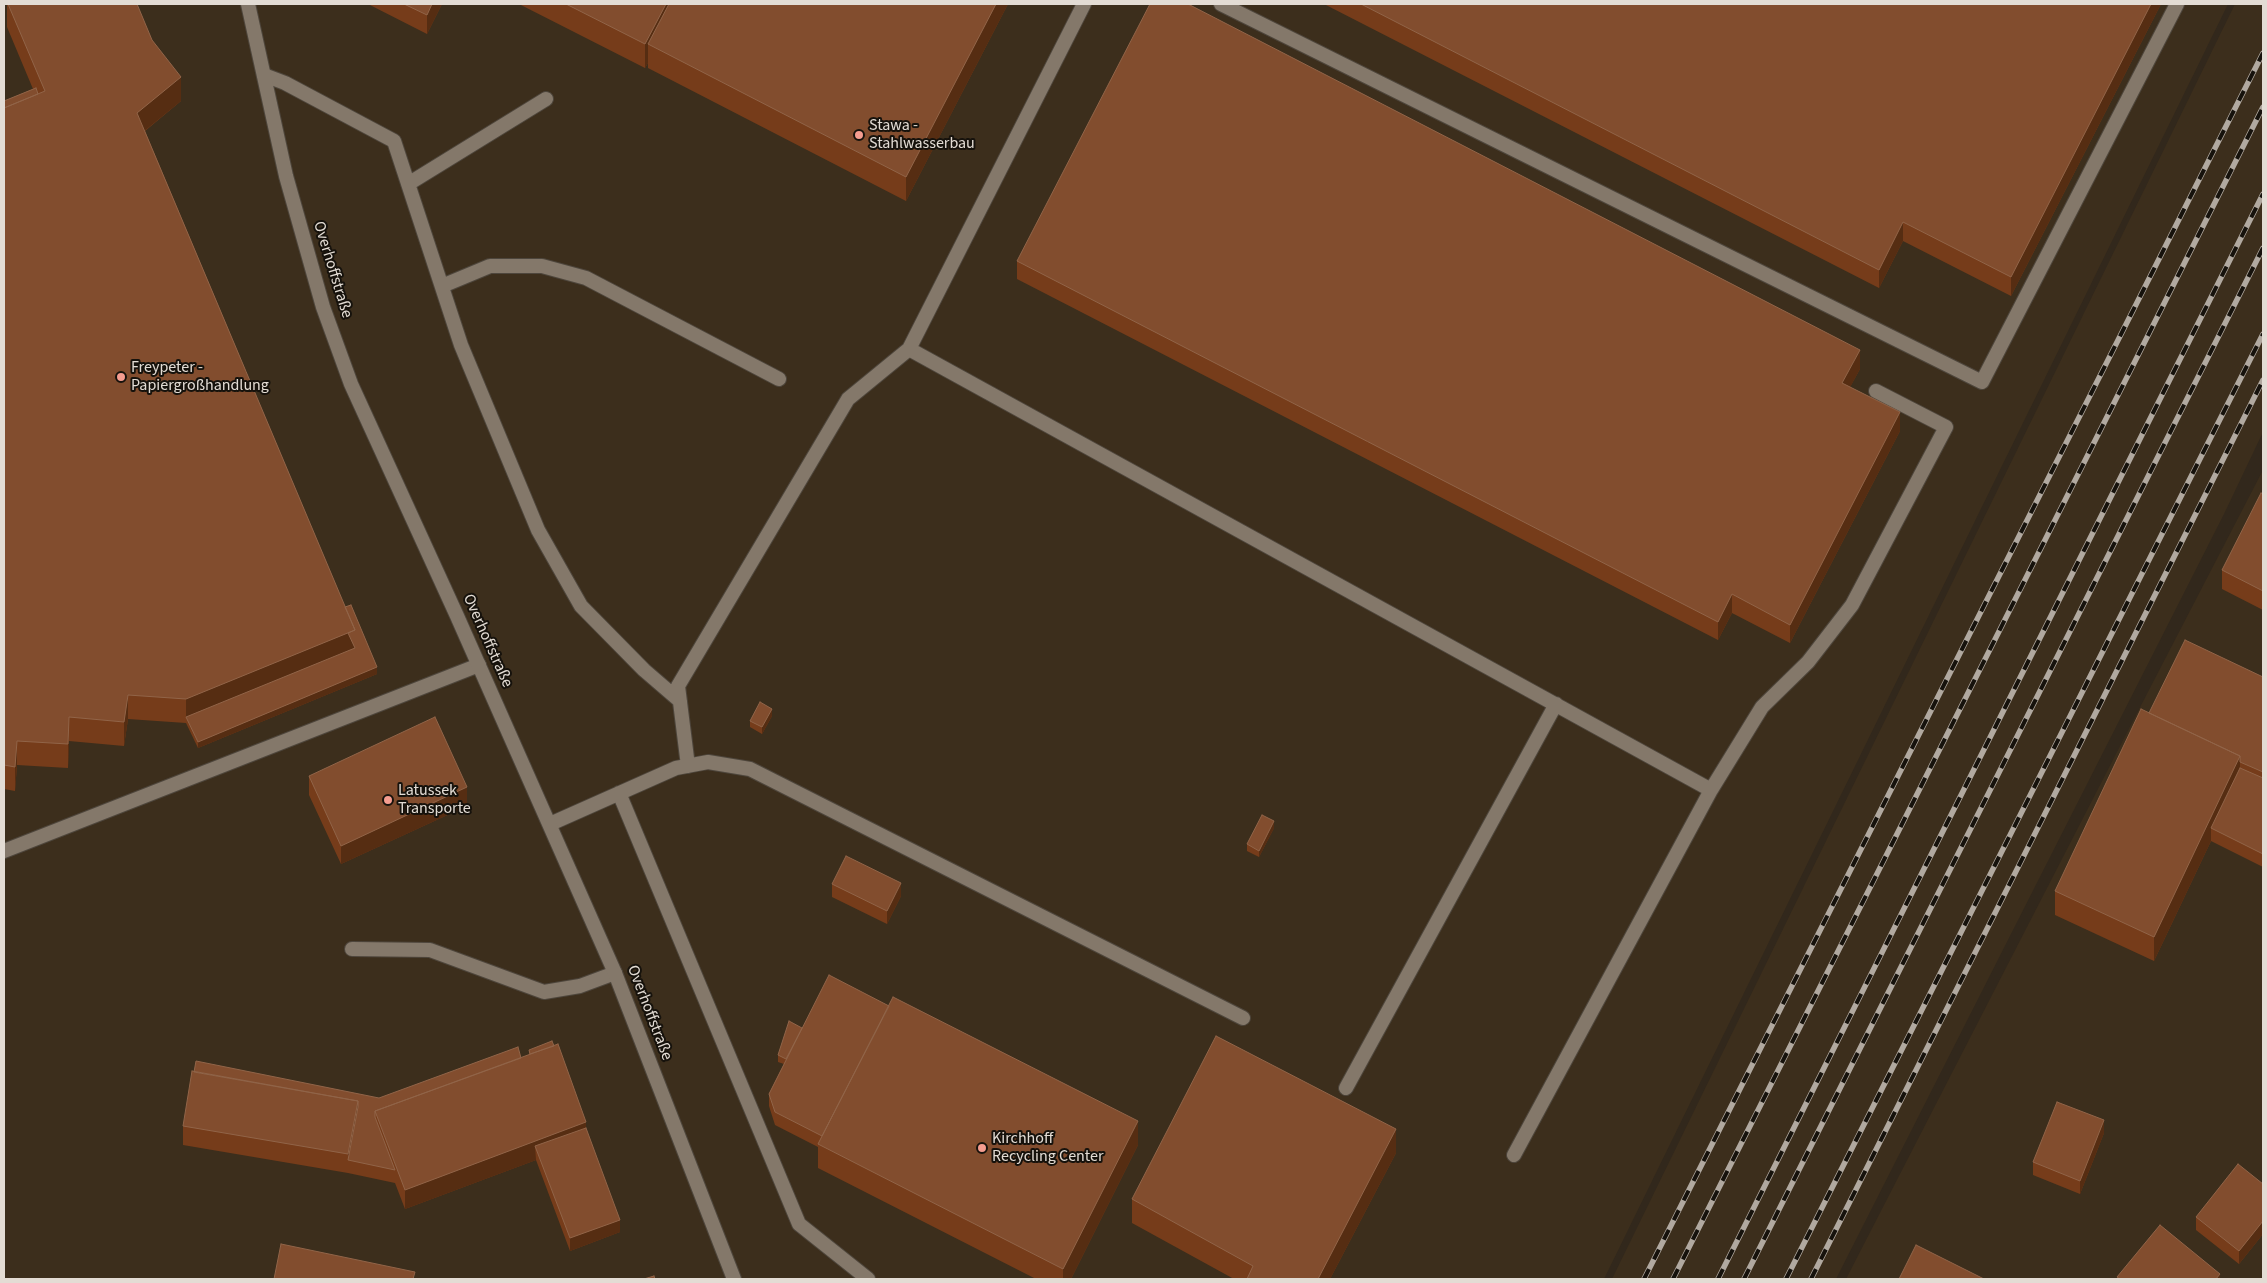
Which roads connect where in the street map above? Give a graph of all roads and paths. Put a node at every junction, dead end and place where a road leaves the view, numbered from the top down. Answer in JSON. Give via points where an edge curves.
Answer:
{"nodes":[{"id":1,"x":248,"y":4,"type":"edge"},
{"id":2,"x":1084,"y":4,"type":"edge"},
{"id":3,"x":1221,"y":4,"type":"edge"},
{"id":4,"x":2178,"y":4,"type":"edge"},
{"id":5,"x":264,"y":76,"type":"junction"},
{"id":6,"x":546,"y":99,"type":"dead end"},
{"id":7,"x":408,"y":184,"type":"junction"},
{"id":8,"x":442,"y":286,"type":"junction"},
{"id":9,"x":909,"y":349,"type":"junction"},
{"id":10,"x":779,"y":379,"type":"dead end"},
{"id":11,"x":1876,"y":391,"type":"dead end"},
{"id":12,"x":479,"y":665,"type":"junction"},
{"id":13,"x":680,"y":701,"type":"junction"},
{"id":14,"x":1556,"y":704,"type":"junction"},
{"id":15,"x":688,"y":766,"type":"junction"},
{"id":16,"x":1711,"y":790,"type":"junction"},
{"id":17,"x":619,"y":793,"type":"junction"},
{"id":18,"x":550,"y":824,"type":"junction"},
{"id":19,"x":4,"y":851,"type":"edge"},
{"id":20,"x":352,"y":949,"type":"dead end"},
{"id":21,"x":615,"y":973,"type":"junction"},
{"id":22,"x":1244,"y":1018,"type":"dead end"},
{"id":23,"x":1346,"y":1088,"type":"dead end"},
{"id":24,"x":1514,"y":1155,"type":"dead end"},
{"id":25,"x":734,"y":1279,"type":"edge"},
{"id":26,"x":868,"y":1279,"type":"edge"}],
"edges":[{"from":1,"to":5,"type":"street","name":"Overhoffstraße"},
{"from":2,"to":9,"type":"street"},
{"from":3,"to":4,"type":"street","via":[[1982,382]]},
{"from":5,"to":7,"type":"street","via":[[285,83],[394,141]]},
{"from":5,"to":12,"type":"street","name":"Overhoffstraße","via":[[299,223],[323,307],[351,384]]},
{"from":6,"to":7,"type":"street"},
{"from":7,"to":8,"type":"street"},
{"from":8,"to":10,"type":"street","via":[[490,266],[542,266],[586,278]]},
{"from":8,"to":13,"type":"street","via":[[461,345],[542,538],[581,606],[644,670]]},
{"from":9,"to":13,"type":"street","via":[[848,399],[678,686]]},
{"from":9,"to":14,"type":"street"},
{"from":11,"to":16,"type":"street","via":[[1946,427],[1852,605],[1808,662],[1762,707]]},
{"from":12,"to":18,"type":"street","name":"Overhoffstraße"},
{"from":12,"to":19,"type":"street"},
{"from":13,"to":15,"type":"street"},
{"from":14,"to":16,"type":"street"},
{"from":14,"to":23,"type":"street"},
{"from":15,"to":17,"type":"street","via":[[676,768]]},
{"from":15,"to":22,"type":"street","via":[[708,762],[750,769]]},
{"from":16,"to":24,"type":"street"},
{"from":17,"to":18,"type":"street"},
{"from":17,"to":26,"type":"street","via":[[799,1224]]},
{"from":18,"to":21,"type":"street","name":"Overhoffstraße"},
{"from":20,"to":21,"type":"street","via":[[430,950],[544,992],[580,986]]},
{"from":21,"to":25,"type":"street","name":"Overhoffstraße"}]}
